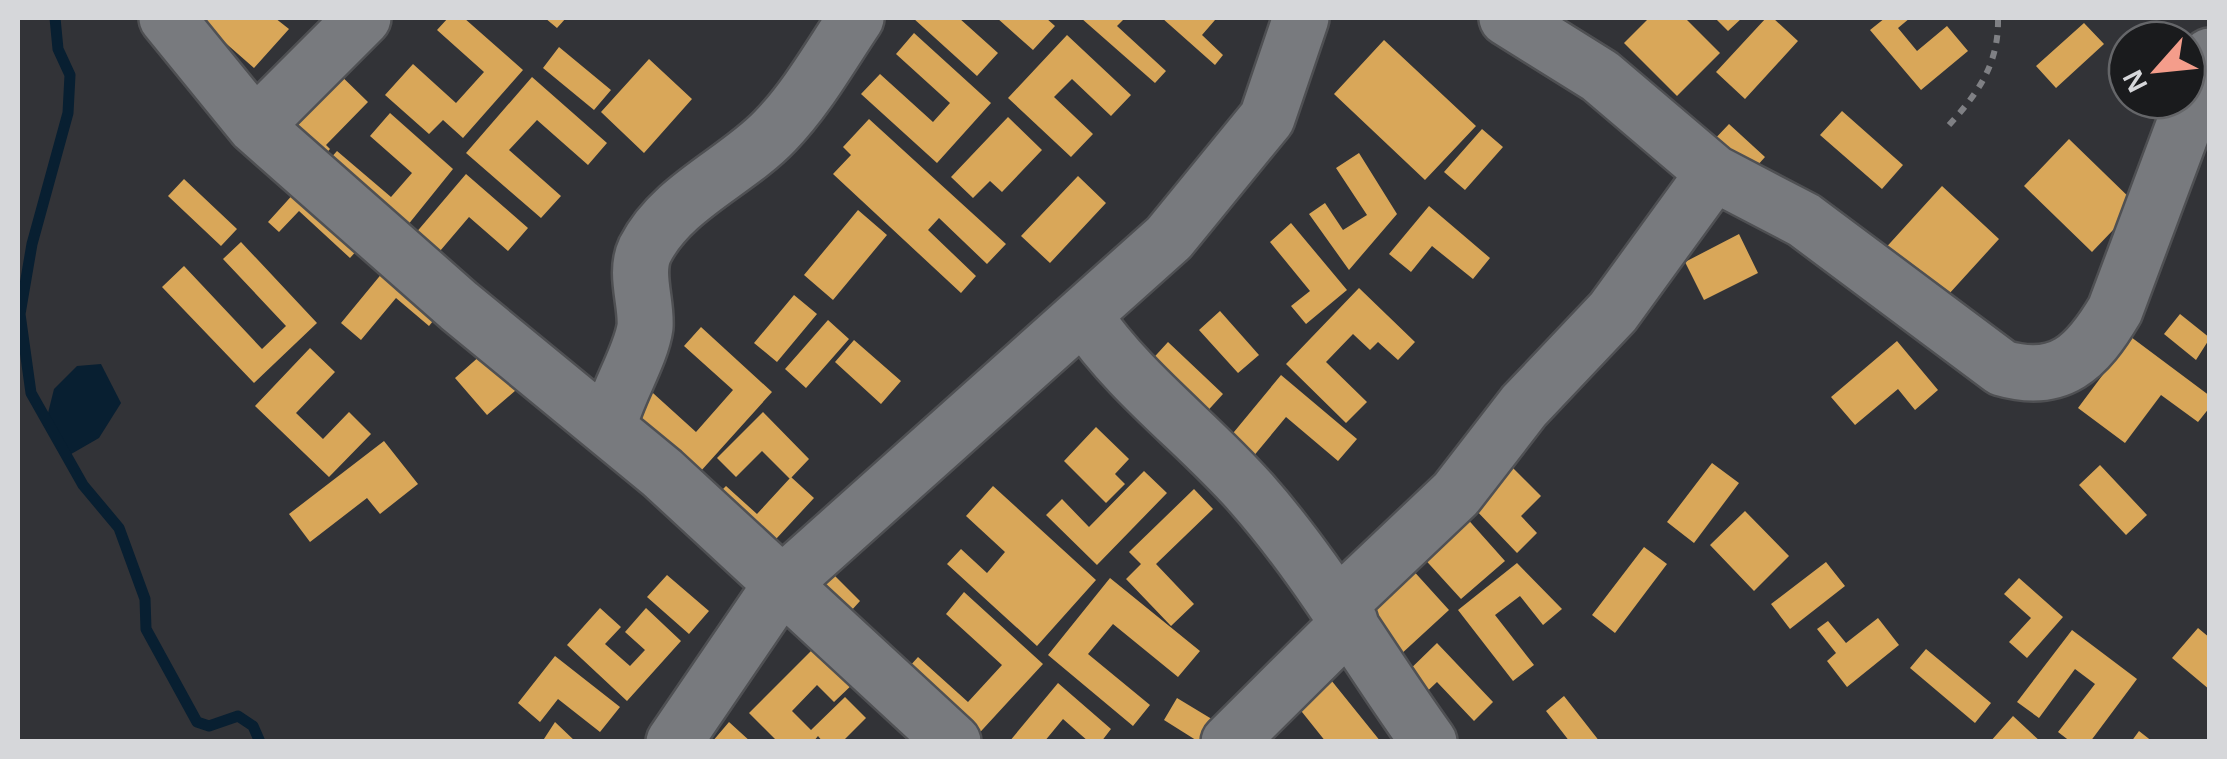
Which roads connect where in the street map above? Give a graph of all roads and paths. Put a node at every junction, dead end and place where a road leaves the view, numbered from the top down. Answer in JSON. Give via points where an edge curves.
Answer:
{"nodes":[{"id":1,"x":166,"y":18,"type":"edge"},
{"id":2,"x":363,"y":18,"type":"edge"},
{"id":3,"x":856,"y":18,"type":"edge"},
{"id":4,"x":1300,"y":18,"type":"edge"},
{"id":5,"x":1507,"y":18,"type":"edge"},
{"id":6,"x":1998,"y":18,"type":"edge"},
{"id":7,"x":2210,"y":56,"type":"edge"},
{"id":8,"x":1949,"y":125,"type":"dead end"},
{"id":9,"x":255,"y":126,"type":"junction"},
{"id":10,"x":1714,"y":173,"type":"junction"},
{"id":11,"x":1084,"y":316,"type":"junction"},
{"id":12,"x":608,"y":428,"type":"junction"},
{"id":13,"x":782,"y":585,"type":"junction"},
{"id":14,"x":1344,"y":614,"type":"junction"},
{"id":15,"x":674,"y":742,"type":"edge"},
{"id":16,"x":953,"y":742,"type":"edge"},
{"id":17,"x":1229,"y":742,"type":"edge"},
{"id":18,"x":1429,"y":742,"type":"edge"}],
"edges":[{"from":1,"to":9,"type":"street"},
{"from":2,"to":9,"type":"street"},
{"from":3,"to":12,"type":"street","via":[[775,131],[699,191],[648,245],[645,328]]},
{"from":4,"to":11,"type":"street","via":[[1268,118],[1169,238]]},
{"from":5,"to":10,"type":"street","via":[[1600,76]]},
{"from":6,"to":8,"type":"path","via":[[1993,62],[1978,94]]},
{"from":7,"to":10,"type":"street","via":[[2115,310],[2094,344],[2069,365],[2030,376],[2002,368],[1804,220]]},
{"from":9,"to":12,"type":"street"},
{"from":10,"to":14,"type":"street","via":[[1613,312]]},
{"from":11,"to":13,"type":"street"},
{"from":11,"to":14,"type":"street","via":[[1127,370],[1253,495]]},
{"from":12,"to":13,"type":"street"},
{"from":13,"to":15,"type":"street"},
{"from":13,"to":16,"type":"street"},
{"from":14,"to":17,"type":"street"},
{"from":14,"to":18,"type":"street"}]}
